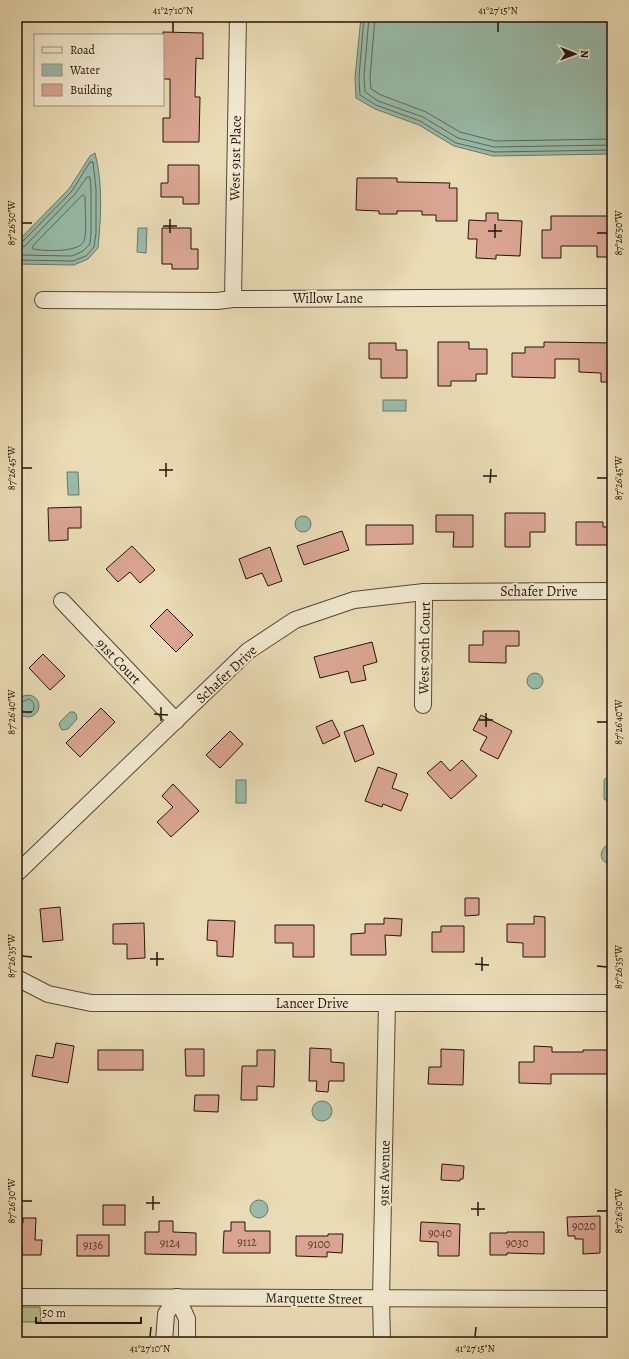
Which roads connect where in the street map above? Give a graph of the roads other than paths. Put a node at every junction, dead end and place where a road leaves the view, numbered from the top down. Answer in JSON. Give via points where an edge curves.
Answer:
{"nodes":[{"id":1,"x":238,"y":17,"type":"edge"},
{"id":2,"x":612,"y":297,"type":"edge"},
{"id":3,"x":233,"y":299,"type":"junction"},
{"id":4,"x":44,"y":300,"type":"dead end"},
{"id":5,"x":612,"y":591,"type":"edge"},
{"id":6,"x":424,"y":592,"type":"junction"},
{"id":7,"x":62,"y":601,"type":"dead end"},
{"id":8,"x":423,"y":705,"type":"dead end"},
{"id":9,"x":176,"y":721,"type":"junction"},
{"id":10,"x":17,"y":873,"type":"edge"},
{"id":11,"x":17,"y":978,"type":"edge"},
{"id":12,"x":387,"y":1003,"type":"junction"},
{"id":13,"x":612,"y":1003,"type":"edge"},
{"id":14,"x":17,"y":1297,"type":"edge"},
{"id":15,"x":178,"y":1297,"type":"junction"},
{"id":16,"x":381,"y":1299,"type":"junction"},
{"id":17,"x":612,"y":1299,"type":"edge"},
{"id":18,"x":164,"y":1342,"type":"edge"},
{"id":19,"x":187,"y":1342,"type":"edge"},
{"id":20,"x":382,"y":1342,"type":"edge"}],
"edges":[{"from":1,"to":3,"type":"street","name":"West 91st Place"},
{"from":2,"to":3,"type":"street","name":"Willow Lane"},
{"from":3,"to":4,"type":"street","name":"Willow Lane"},
{"from":5,"to":6,"type":"street","name":"Schafer Drive"},
{"from":6,"to":8,"type":"street","name":"West 90th Court"},
{"from":6,"to":9,"type":"street","name":"Schafer Drive","via":[[354,600],[295,620],[248,651]]},
{"from":7,"to":9,"type":"street","name":"91st Court"},
{"from":9,"to":10,"type":"street","name":"Schafer Drive"},
{"from":11,"to":12,"type":"street","name":"Lancer Drive","via":[[48,994],[91,1003]]},
{"from":12,"to":13,"type":"street","name":"Lancer Drive"},
{"from":12,"to":16,"type":"street","name":"91st Avenue"},
{"from":14,"to":15,"type":"street","name":"Marquette Street"},
{"from":15,"to":16,"type":"street","name":"Marquette Street"},
{"from":15,"to":18,"type":"street","via":[[166,1314]]},
{"from":15,"to":19,"type":"street","via":[[187,1319]]},
{"from":16,"to":17,"type":"street","name":"Marquette Street"},
{"from":16,"to":20,"type":"street","name":"91st Avenue"}]}
